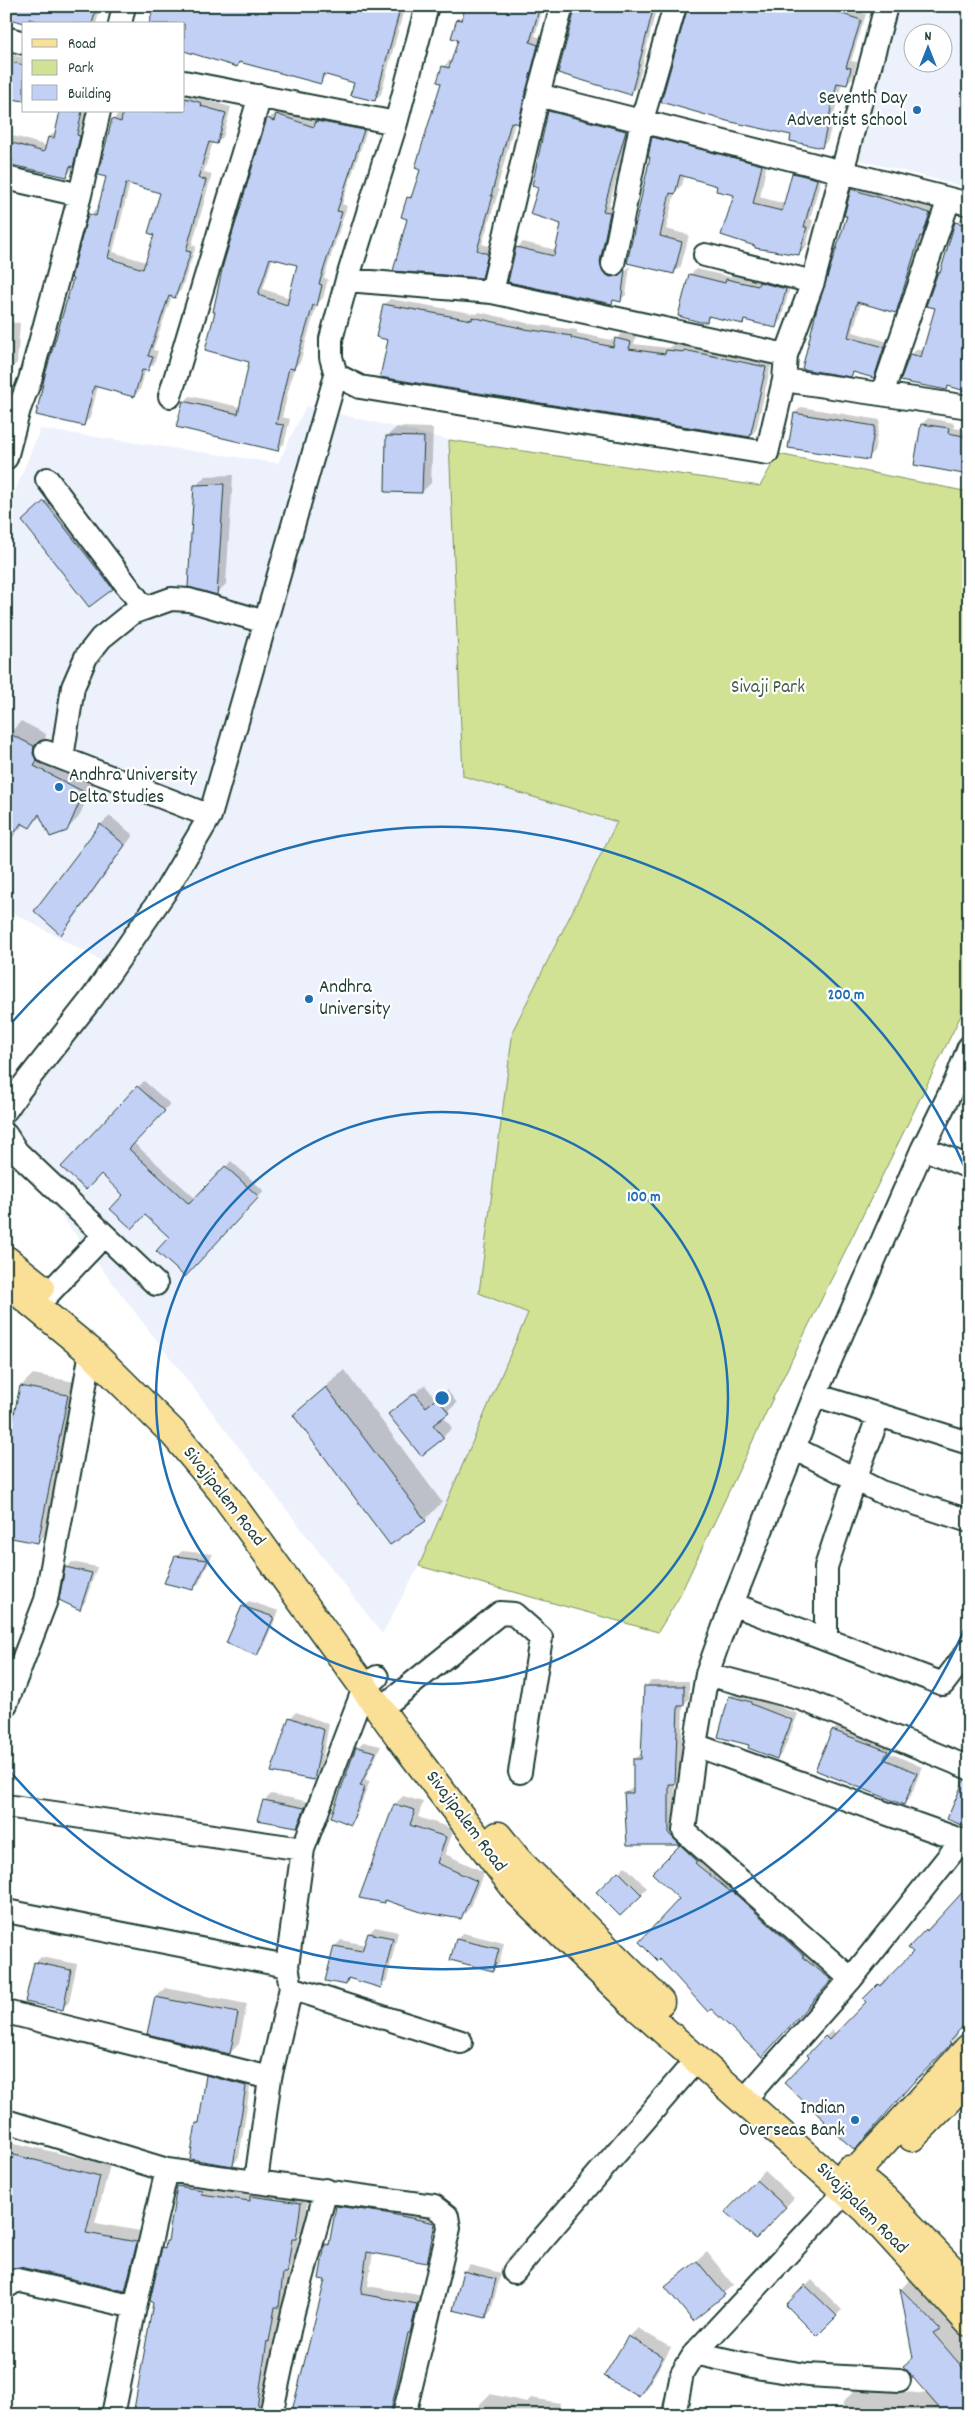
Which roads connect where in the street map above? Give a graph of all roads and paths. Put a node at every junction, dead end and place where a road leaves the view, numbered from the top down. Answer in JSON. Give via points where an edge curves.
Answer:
{"nodes":[{"id":1,"x":124,"y":6,"type":"edge"},
{"id":2,"x":427,"y":6,"type":"edge"},
{"id":3,"x":562,"y":6,"type":"edge"},
{"id":4,"x":676,"y":6,"type":"edge"},
{"id":5,"x":886,"y":6,"type":"edge"},
{"id":6,"x":120,"y":22,"type":"edge"},
{"id":7,"x":6,"y":38,"type":"edge"},
{"id":8,"x":22,"y":42,"type":"edge"},
{"id":9,"x":185,"y":82,"type":"edge"},
{"id":10,"x":538,"y":95,"type":"junction"},
{"id":11,"x":260,"y":96,"type":"junction"},
{"id":12,"x":99,"y":112,"type":"edge"},
{"id":13,"x":642,"y":120,"type":"junction"},
{"id":14,"x":396,"y":123,"type":"junction"},
{"id":15,"x":842,"y":171,"type":"junction"},
{"id":16,"x":6,"y":178,"type":"edge"},
{"id":17,"x":80,"y":195,"type":"junction"},
{"id":18,"x":959,"y":202,"type":"edge"},
{"id":19,"x":705,"y":255,"type":"dead end"},
{"id":20,"x":613,"y":264,"type":"dead end"},
{"id":21,"x":347,"y":280,"type":"junction"},
{"id":22,"x":813,"y":282,"type":"junction"},
{"id":23,"x":492,"y":292,"type":"junction"},
{"id":24,"x":786,"y":355,"type":"junction"},
{"id":25,"x":336,"y":375,"type":"junction"},
{"id":26,"x":784,"y":380,"type":"junction"},
{"id":27,"x":882,"y":394,"type":"junction"},
{"id":28,"x":170,"y":396,"type":"dead end"},
{"id":29,"x":969,"y":406,"type":"edge"},
{"id":30,"x":6,"y":458,"type":"edge"},
{"id":31,"x":47,"y":480,"type":"dead end"},
{"id":32,"x":144,"y":608,"type":"junction"},
{"id":33,"x":265,"y":622,"type":"junction"},
{"id":34,"x":210,"y":816,"type":"junction"},
{"id":35,"x":969,"y":1047,"type":"edge"},
{"id":36,"x":962,"y":1083,"type":"edge"},
{"id":37,"x":6,"y":1110,"type":"edge"},
{"id":38,"x":6,"y":1136,"type":"edge"},
{"id":39,"x":923,"y":1148,"type":"junction"},
{"id":40,"x":969,"y":1167,"type":"edge"},
{"id":41,"x":104,"y":1234,"type":"junction"},
{"id":42,"x":6,"y":1260,"type":"edge"},
{"id":43,"x":6,"y":1282,"type":"edge"},
{"id":44,"x":156,"y":1284,"type":"dead end"},
{"id":45,"x":48,"y":1294,"type":"junction"},
{"id":46,"x":91,"y":1352,"type":"junction"},
{"id":47,"x":815,"y":1396,"type":"junction"},
{"id":48,"x":879,"y":1415,"type":"junction"},
{"id":49,"x":969,"y":1443,"type":"edge"},
{"id":50,"x":794,"y":1448,"type":"junction"},
{"id":51,"x":855,"y":1479,"type":"junction"},
{"id":52,"x":969,"y":1521,"type":"edge"},
{"id":53,"x":732,"y":1604,"type":"junction"},
{"id":54,"x":826,"y":1639,"type":"junction"},
{"id":55,"x":969,"y":1650,"type":"edge"},
{"id":56,"x":707,"y":1674,"type":"junction"},
{"id":57,"x":378,"y":1693,"type":"junction"},
{"id":58,"x":6,"y":1704,"type":"edge"},
{"id":59,"x":695,"y":1745,"type":"junction"},
{"id":60,"x":969,"y":1768,"type":"edge"},
{"id":61,"x":520,"y":1772,"type":"dead end"},
{"id":62,"x":6,"y":1806,"type":"edge"},
{"id":63,"x":965,"y":1842,"type":"edge"},
{"id":64,"x":303,"y":1849,"type":"junction"},
{"id":65,"x":6,"y":1910,"type":"edge"},
{"id":66,"x":287,"y":1966,"type":"junction"},
{"id":67,"x":851,"y":1979,"type":"junction"},
{"id":68,"x":291,"y":1988,"type":"junction"},
{"id":69,"x":6,"y":2012,"type":"edge"},
{"id":70,"x":461,"y":2042,"type":"dead end"},
{"id":71,"x":969,"y":2048,"type":"edge"},
{"id":72,"x":697,"y":2058,"type":"junction"},
{"id":73,"x":270,"y":2078,"type":"junction"},
{"id":74,"x":969,"y":2079,"type":"edge"},
{"id":75,"x":749,"y":2094,"type":"junction"},
{"id":76,"x":6,"y":2121,"type":"edge"},
{"id":77,"x":167,"y":2170,"type":"junction"},
{"id":78,"x":256,"y":2181,"type":"junction"},
{"id":79,"x":855,"y":2183,"type":"junction"},
{"id":80,"x":326,"y":2190,"type":"junction"},
{"id":81,"x":514,"y":2272,"type":"dead end"},
{"id":82,"x":966,"y":2281,"type":"edge"},
{"id":83,"x":6,"y":2286,"type":"edge"},
{"id":84,"x":135,"y":2307,"type":"junction"},
{"id":85,"x":969,"y":2322,"type":"edge"},
{"id":86,"x":695,"y":2353,"type":"junction"},
{"id":87,"x":899,"y":2380,"type":"dead end"},
{"id":88,"x":113,"y":2415,"type":"edge"},
{"id":89,"x":271,"y":2415,"type":"edge"},
{"id":90,"x":404,"y":2415,"type":"edge"},
{"id":91,"x":674,"y":2415,"type":"edge"}],
"edges":[{"from":1,"to":6,"type":"street"},
{"from":2,"to":14,"type":"street"},
{"from":3,"to":10,"type":"street"},
{"from":4,"to":13,"type":"street"},
{"from":5,"to":15,"type":"street"},
{"from":7,"to":8,"type":"street"},
{"from":9,"to":11,"type":"street"},
{"from":10,"to":13,"type":"street"},
{"from":10,"to":23,"type":"street"},
{"from":11,"to":14,"type":"street"},
{"from":11,"to":28,"type":"street"},
{"from":12,"to":17,"type":"street"},
{"from":13,"to":15,"type":"street"},
{"from":13,"to":20,"type":"street"},
{"from":14,"to":21,"type":"street"},
{"from":15,"to":18,"type":"street"},
{"from":15,"to":22,"type":"street"},
{"from":16,"to":17,"type":"street"},
{"from":17,"to":30,"type":"street"},
{"from":18,"to":27,"type":"street"},
{"from":19,"to":22,"type":"street"},
{"from":21,"to":23,"type":"street"},
{"from":21,"to":25,"type":"street","via":[[331,339]]},
{"from":22,"to":24,"type":"street"},
{"from":23,"to":24,"type":"street"},
{"from":24,"to":26,"type":"street"},
{"from":25,"to":26,"type":"street","via":[[360,387],[767,453]]},
{"from":25,"to":33,"type":"street"},
{"from":26,"to":27,"type":"street"},
{"from":27,"to":29,"type":"street"},
{"from":31,"to":32,"type":"street"},
{"from":32,"to":33,"type":"street","via":[[171,599],[189,600]]},
{"from":32,"to":34,"type":"street","via":[[132,613],[101,638],[86,657],[54,755]]},
{"from":33,"to":34,"type":"street"},
{"from":34,"to":37,"type":"street","via":[[165,892],[92,997]]},
{"from":35,"to":36,"type":"street"},
{"from":36,"to":39,"type":"street"},
{"from":38,"to":41,"type":"street","via":[[17,1152]]},
{"from":39,"to":40,"type":"street"},
{"from":39,"to":47,"type":"street"},
{"from":41,"to":44,"type":"street"},
{"from":41,"to":45,"type":"street"},
{"from":42,"to":45,"type":"main road","name":"Sivajipalem Road"},
{"from":43,"to":46,"type":"main road","name":"Sivajipalem Road"},
{"from":45,"to":57,"type":"main road","name":"Sivajipalem Road","via":[[103,1339],[185,1419],[234,1481]]},
{"from":46,"to":57,"type":"main road","name":"Sivajipalem Road","via":[[174,1434]]},
{"from":46,"to":58,"type":"street","via":[[46,1600]]},
{"from":47,"to":48,"type":"street"},
{"from":47,"to":50,"type":"street"},
{"from":48,"to":49,"type":"street"},
{"from":48,"to":51,"type":"street"},
{"from":50,"to":51,"type":"street"},
{"from":50,"to":53,"type":"street"},
{"from":51,"to":52,"type":"street","via":[[881,1492]]},
{"from":51,"to":54,"type":"street","via":[[826,1566]]},
{"from":53,"to":54,"type":"street"},
{"from":53,"to":56,"type":"street"},
{"from":54,"to":55,"type":"street","via":[[943,1684]]},
{"from":56,"to":59,"type":"street"},
{"from":56,"to":60,"type":"street","via":[[802,1699]]},
{"from":57,"to":61,"type":"street","via":[[500,1613],[514,1614],[541,1638]]},
{"from":57,"to":64,"type":"street"},
{"from":57,"to":72,"type":"main road","name":"Sivajipalem Road","via":[[520,1893],[633,2002]]},
{"from":57,"to":75,"type":"main road","name":"Sivajipalem Road","via":[[518,1861]]},
{"from":59,"to":63,"type":"street"},
{"from":59,"to":67,"type":"street","via":[[684,1831]]},
{"from":62,"to":64,"type":"street"},
{"from":63,"to":67,"type":"street"},
{"from":64,"to":66,"type":"street"},
{"from":65,"to":66,"type":"street"},
{"from":66,"to":68,"type":"street"},
{"from":67,"to":75,"type":"street"},
{"from":68,"to":70,"type":"street"},
{"from":68,"to":73,"type":"street"},
{"from":69,"to":73,"type":"street"},
{"from":71,"to":79,"type":"main road"},
{"from":72,"to":75,"type":"main road","name":"Sivajipalem Road"},
{"from":72,"to":81,"type":"street"},
{"from":73,"to":78,"type":"street"},
{"from":74,"to":79,"type":"main road"},
{"from":75,"to":79,"type":"main road","name":"Sivajipalem Road"},
{"from":76,"to":77,"type":"street"},
{"from":77,"to":78,"type":"street"},
{"from":77,"to":84,"type":"street"},
{"from":78,"to":80,"type":"street"},
{"from":79,"to":82,"type":"main road","name":"Sivajipalem Road","via":[[884,2199]]},
{"from":79,"to":85,"type":"main road","name":"Sivajipalem Road","via":[[867,2210]]},
{"from":79,"to":86,"type":"street"},
{"from":80,"to":89,"type":"street","via":[[293,2312]]},
{"from":80,"to":90,"type":"street","via":[[434,2206],[447,2216],[449,2228]]},
{"from":83,"to":84,"type":"street","via":[[17,2280]]},
{"from":84,"to":88,"type":"street"},
{"from":86,"to":87,"type":"street","via":[[807,2375]]},
{"from":86,"to":91,"type":"street","via":[[682,2374]]}]}
